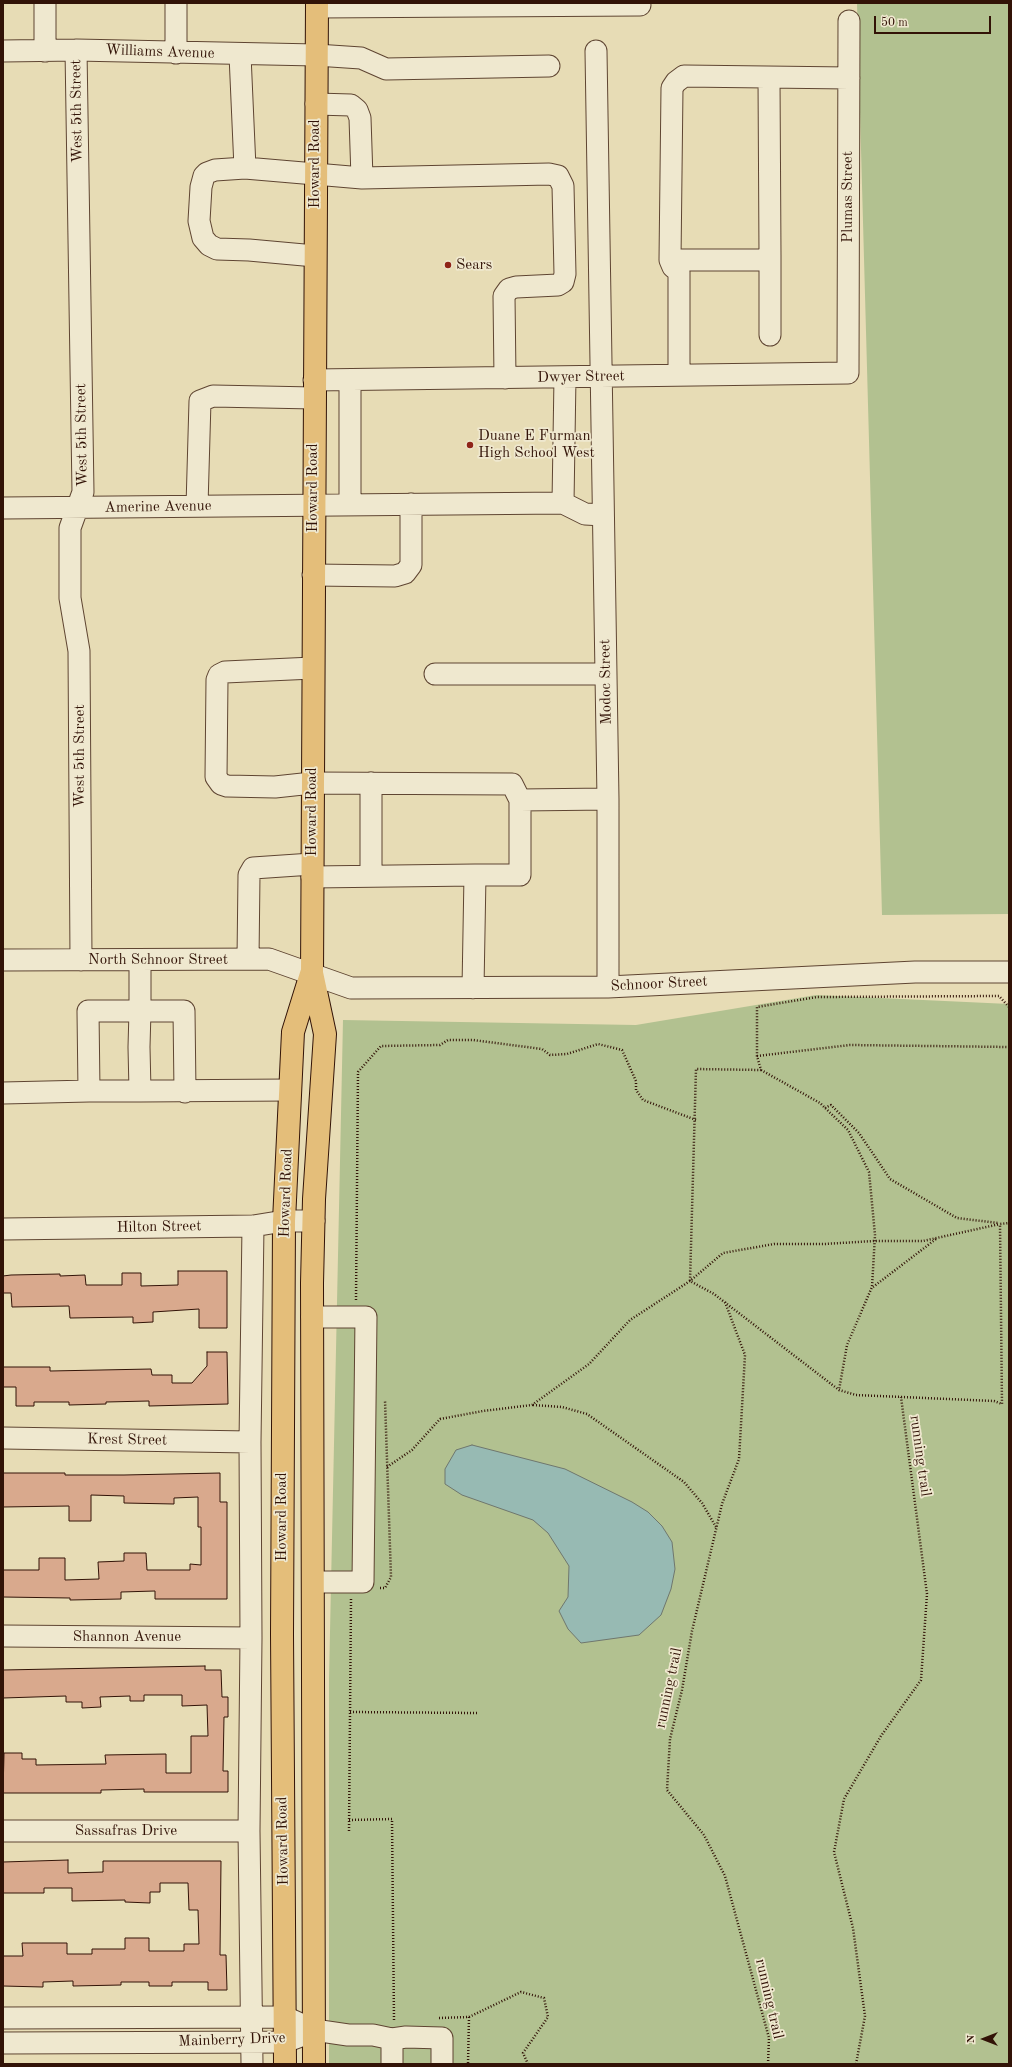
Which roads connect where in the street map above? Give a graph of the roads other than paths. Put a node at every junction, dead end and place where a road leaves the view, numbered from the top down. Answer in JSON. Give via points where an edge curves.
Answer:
{"nodes":[{"id":1,"x":45,"y":3,"type":"edge"},
{"id":2,"x":176,"y":3,"type":"edge"},
{"id":3,"x":317,"y":5,"type":"edge"},
{"id":4,"x":640,"y":5,"type":"dead end"},
{"id":5,"x":849,"y":21,"type":"dead end"},
{"id":6,"x":76,"y":50,"type":"junction"},
{"id":7,"x":3,"y":51,"type":"edge"},
{"id":8,"x":45,"y":51,"type":"junction"},
{"id":9,"x":596,"y":51,"type":"dead end"},
{"id":10,"x":176,"y":52,"type":"junction"},
{"id":11,"x":240,"y":55,"type":"junction"},
{"id":12,"x":316,"y":55,"type":"junction"},
{"id":13,"x":549,"y":66,"type":"dead end"},
{"id":14,"x":769,"y":78,"type":"junction"},
{"id":15,"x":849,"y":78,"type":"junction"},
{"id":16,"x":316,"y":104,"type":"junction"},
{"id":17,"x":245,"y":168,"type":"junction"},
{"id":18,"x":315,"y":173,"type":"junction"},
{"id":19,"x":362,"y":178,"type":"junction"},
{"id":20,"x":770,"y":255,"type":"junction"},
{"id":21,"x":315,"y":256,"type":"junction"},
{"id":22,"x":670,"y":260,"type":"junction"},
{"id":23,"x":770,"y":335,"type":"dead end"},
{"id":24,"x":848,"y":373,"type":"joint"},
{"id":25,"x":679,"y":375,"type":"junction"},
{"id":26,"x":601,"y":376,"type":"junction"},
{"id":27,"x":565,"y":377,"type":"junction"},
{"id":28,"x":505,"y":378,"type":"junction"},
{"id":29,"x":350,"y":380,"type":"junction"},
{"id":30,"x":314,"y":389,"type":"junction"},
{"id":31,"x":563,"y":503,"type":"junction"},
{"id":32,"x":411,"y":504,"type":"junction"},
{"id":33,"x":313,"y":505,"type":"junction"},
{"id":34,"x":350,"y":505,"type":"junction"},
{"id":35,"x":197,"y":506,"type":"junction"},
{"id":36,"x":3,"y":508,"type":"edge"},
{"id":37,"x":76,"y":508,"type":"junction"},
{"id":38,"x":603,"y":515,"type":"junction"},
{"id":39,"x":313,"y":575,"type":"junction"},
{"id":40,"x":313,"y":668,"type":"junction"},
{"id":41,"x":435,"y":674,"type":"dead end"},
{"id":42,"x":606,"y":674,"type":"junction"},
{"id":43,"x":312,"y":782,"type":"junction"},
{"id":44,"x":371,"y":783,"type":"junction"},
{"id":45,"x":608,"y":799,"type":"junction"},
{"id":46,"x":520,"y":800,"type":"junction"},
{"id":47,"x":312,"y":870,"type":"junction"},
{"id":48,"x":475,"y":875,"type":"junction"},
{"id":49,"x":371,"y":876,"type":"junction"},
{"id":50,"x":248,"y":959,"type":"junction"},
{"id":51,"x":3,"y":960,"type":"edge"},
{"id":52,"x":81,"y":960,"type":"junction"},
{"id":53,"x":140,"y":960,"type":"junction"},
{"id":54,"x":1009,"y":972,"type":"edge"},
{"id":55,"x":312,"y":973,"type":"junction"},
{"id":56,"x":608,"y":987,"type":"junction"},
{"id":57,"x":473,"y":988,"type":"junction"},
{"id":58,"x":140,"y":1011,"type":"junction"},
{"id":59,"x":290,"y":1090,"type":"junction"},
{"id":60,"x":89,"y":1092,"type":"junction"},
{"id":61,"x":140,"y":1092,"type":"junction"},
{"id":62,"x":185,"y":1092,"type":"junction"},
{"id":63,"x":3,"y":1093,"type":"edge"},
{"id":64,"x":314,"y":1220,"type":"junction"},
{"id":65,"x":284,"y":1221,"type":"junction"},
{"id":66,"x":253,"y":1226,"type":"junction"},
{"id":67,"x":3,"y":1229,"type":"edge"},
{"id":68,"x":312,"y":1317,"type":"junction"},
{"id":69,"x":3,"y":1438,"type":"edge"},
{"id":70,"x":250,"y":1442,"type":"junction"},
{"id":71,"x":282,"y":1473,"type":"junction"},
{"id":72,"x":313,"y":1576,"type":"junction"},
{"id":73,"x":3,"y":1636,"type":"edge"},
{"id":74,"x":251,"y":1638,"type":"junction"},
{"id":75,"x":3,"y":1831,"type":"edge"},
{"id":76,"x":249,"y":1831,"type":"junction"},
{"id":77,"x":252,"y":2017,"type":"junction"},
{"id":78,"x":285,"y":2017,"type":"junction"},
{"id":79,"x":3,"y":2018,"type":"edge"},
{"id":80,"x":314,"y":2030,"type":"junction"},
{"id":81,"x":392,"y":2039,"type":"junction"},
{"id":82,"x":252,"y":2042,"type":"junction"},
{"id":83,"x":285,"y":2042,"type":"junction"},
{"id":84,"x":3,"y":2043,"type":"edge"},
{"id":85,"x":252,"y":2064,"type":"edge"},
{"id":86,"x":285,"y":2064,"type":"edge"},
{"id":87,"x":314,"y":2064,"type":"edge"},
{"id":88,"x":392,"y":2064,"type":"edge"},
{"id":89,"x":442,"y":2064,"type":"edge"}],
"edges":[{"from":1,"to":8,"type":"street"},
{"from":2,"to":10,"type":"street"},
{"from":3,"to":4,"type":"street"},
{"from":3,"to":12,"type":"main road","name":"Howard Road"},
{"from":5,"to":15,"type":"street","name":"Plumas Street"},
{"from":6,"to":8,"type":"street","name":"Williams Avenue"},
{"from":6,"to":10,"type":"street","name":"Williams Avenue"},
{"from":6,"to":37,"type":"street","name":"West 5th Street","via":[[83,492]]},
{"from":7,"to":8,"type":"street","name":"Williams Avenue"},
{"from":9,"to":26,"type":"street","name":"Modoc Street"},
{"from":10,"to":11,"type":"street","name":"Williams Avenue"},
{"from":11,"to":12,"type":"street","name":"Williams Avenue"},
{"from":11,"to":17,"type":"street"},
{"from":12,"to":13,"type":"street","name":"Williams Avenue","via":[[361,58],[386,69]]},
{"from":12,"to":16,"type":"main road","name":"Howard Road"},
{"from":14,"to":15,"type":"street"},
{"from":14,"to":20,"type":"street"},
{"from":14,"to":22,"type":"street","via":[[684,76],[672,88]]},
{"from":15,"to":24,"type":"street","name":"Plumas Street"},
{"from":16,"to":18,"type":"main road","name":"Howard Road"},
{"from":16,"to":19,"type":"street","via":[[351,105],[358,110]]},
{"from":17,"to":18,"type":"street"},
{"from":17,"to":21,"type":"street","via":[[215,170],[204,176],[199,221],[203,238],[217,249]]},
{"from":18,"to":19,"type":"street"},
{"from":18,"to":21,"type":"main road","name":"Howard Road"},
{"from":19,"to":28,"type":"street","via":[[549,174],[558,176],[563,186],[563,282],[558,285],[516,287],[509,289],[504,296]]},
{"from":20,"to":22,"type":"street","via":[[762,260]]},
{"from":20,"to":23,"type":"street"},
{"from":21,"to":30,"type":"main road","name":"Howard Road"},
{"from":22,"to":25,"type":"street","via":[[679,272]]},
{"from":24,"to":25,"type":"street","name":"Dwyer Street"},
{"from":25,"to":26,"type":"street","name":"Dwyer Street"},
{"from":26,"to":27,"type":"street","name":"Dwyer Street"},
{"from":26,"to":38,"type":"street","name":"Modoc Street"},
{"from":27,"to":28,"type":"street","name":"Dwyer Street"},
{"from":27,"to":31,"type":"street"},
{"from":28,"to":29,"type":"street","name":"Dwyer Street"},
{"from":29,"to":30,"type":"street","name":"Dwyer Street"},
{"from":29,"to":34,"type":"street"},
{"from":30,"to":33,"type":"main road","name":"Howard Road"},
{"from":30,"to":35,"type":"street","name":"Dwyer Street","via":[[278,398],[213,396],[200,401]]},
{"from":31,"to":32,"type":"street","name":"Amerine Avenue"},
{"from":31,"to":38,"type":"street","via":[[585,514]]},
{"from":32,"to":34,"type":"street","name":"Amerine Avenue"},
{"from":32,"to":39,"type":"street","via":[[411,565],[405,573],[394,576]]},
{"from":33,"to":34,"type":"street","name":"Amerine Avenue"},
{"from":33,"to":35,"type":"street","name":"Amerine Avenue"},
{"from":33,"to":39,"type":"main road","name":"Howard Road"},
{"from":35,"to":37,"type":"street","name":"Amerine Avenue"},
{"from":36,"to":37,"type":"street","name":"Amerine Avenue"},
{"from":37,"to":52,"type":"street","name":"West 5th Street","via":[[70,528],[70,590],[79,650]]},
{"from":38,"to":42,"type":"street","name":"Modoc Street"},
{"from":39,"to":40,"type":"main road","name":"Howard Road"},
{"from":40,"to":43,"type":"main road","name":"Howard Road"},
{"from":40,"to":43,"type":"street","via":[[225,672],[219,675],[216,777],[221,784],[227,786],[275,786]]},
{"from":41,"to":42,"type":"street"},
{"from":42,"to":45,"type":"street","name":"Modoc Street"},
{"from":43,"to":44,"type":"street"},
{"from":43,"to":47,"type":"main road","name":"Howard Road"},
{"from":44,"to":46,"type":"street","via":[[512,784]]},
{"from":44,"to":49,"type":"street"},
{"from":45,"to":46,"type":"street"},
{"from":45,"to":56,"type":"street","name":"Modoc Street"},
{"from":46,"to":48,"type":"street","via":[[520,875]]},
{"from":47,"to":49,"type":"street"},
{"from":47,"to":50,"type":"street","via":[[253,868],[249,875]]},
{"from":47,"to":55,"type":"main road","name":"Howard Road"},
{"from":48,"to":49,"type":"street"},
{"from":48,"to":57,"type":"street"},
{"from":50,"to":53,"type":"street","name":"North Schnoor Street"},
{"from":50,"to":55,"type":"street","name":"North Schnoor Street","via":[[269,959]]},
{"from":51,"to":52,"type":"street","name":"North Schnoor Street"},
{"from":52,"to":53,"type":"street","name":"North Schnoor Street"},
{"from":53,"to":58,"type":"street"},
{"from":54,"to":56,"type":"street","name":"Schnoor Street","via":[[916,972]]},
{"from":55,"to":57,"type":"street","name":"Schnoor Street","via":[[351,988]]},
{"from":55,"to":59,"type":"main road","name":"Howard Road","via":[[293,1032]]},
{"from":55,"to":64,"type":"main road","name":"Howard Road","via":[[325,1034]]},
{"from":56,"to":57,"type":"street","name":"Schnoor Street"},
{"from":58,"to":60,"type":"street","via":[[88,1011]]},
{"from":58,"to":61,"type":"street"},
{"from":58,"to":62,"type":"street","via":[[184,1011]]},
{"from":59,"to":62,"type":"street"},
{"from":59,"to":65,"type":"main road","name":"Howard Road"},
{"from":60,"to":61,"type":"street"},
{"from":60,"to":63,"type":"street"},
{"from":61,"to":62,"type":"street"},
{"from":64,"to":65,"type":"street","name":"Hilton Street"},
{"from":64,"to":68,"type":"main road","name":"Howard Road"},
{"from":65,"to":66,"type":"street","name":"Hilton Street"},
{"from":65,"to":71,"type":"main road","name":"Howard Road"},
{"from":66,"to":67,"type":"street","name":"Hilton Street"},
{"from":66,"to":70,"type":"street"},
{"from":68,"to":72,"type":"main road","name":"Howard Road"},
{"from":68,"to":72,"type":"street","via":[[366,1317],[363,1582]]},
{"from":69,"to":70,"type":"street","name":"Krest Street"},
{"from":70,"to":74,"type":"street"},
{"from":71,"to":72,"type":"main road","via":[[297,1513],[297,1544],[301,1562]]},
{"from":71,"to":78,"type":"main road","name":"Howard Road"},
{"from":72,"to":80,"type":"main road","name":"Howard Road"},
{"from":73,"to":74,"type":"street","name":"Shannon Avenue"},
{"from":74,"to":76,"type":"street"},
{"from":75,"to":76,"type":"street","name":"Sassafras Drive"},
{"from":76,"to":77,"type":"street"},
{"from":77,"to":78,"type":"street","name":"Mainberry Drive"},
{"from":77,"to":79,"type":"street","name":"Mainberry Drive"},
{"from":77,"to":82,"type":"street"},
{"from":78,"to":80,"type":"street","name":"Mainberry Drive"},
{"from":78,"to":83,"type":"main road","name":"Howard Road"},
{"from":80,"to":81,"type":"street"},
{"from":80,"to":83,"type":"street","name":"Mainberry Drive"},
{"from":80,"to":87,"type":"main road","name":"Howard Road"},
{"from":81,"to":88,"type":"street"},
{"from":81,"to":89,"type":"street","via":[[442,2038]]},
{"from":82,"to":83,"type":"street","name":"Mainberry Drive"},
{"from":82,"to":84,"type":"street","name":"Mainberry Drive"},
{"from":82,"to":85,"type":"street"},
{"from":83,"to":86,"type":"main road","name":"Howard Road"}]}
